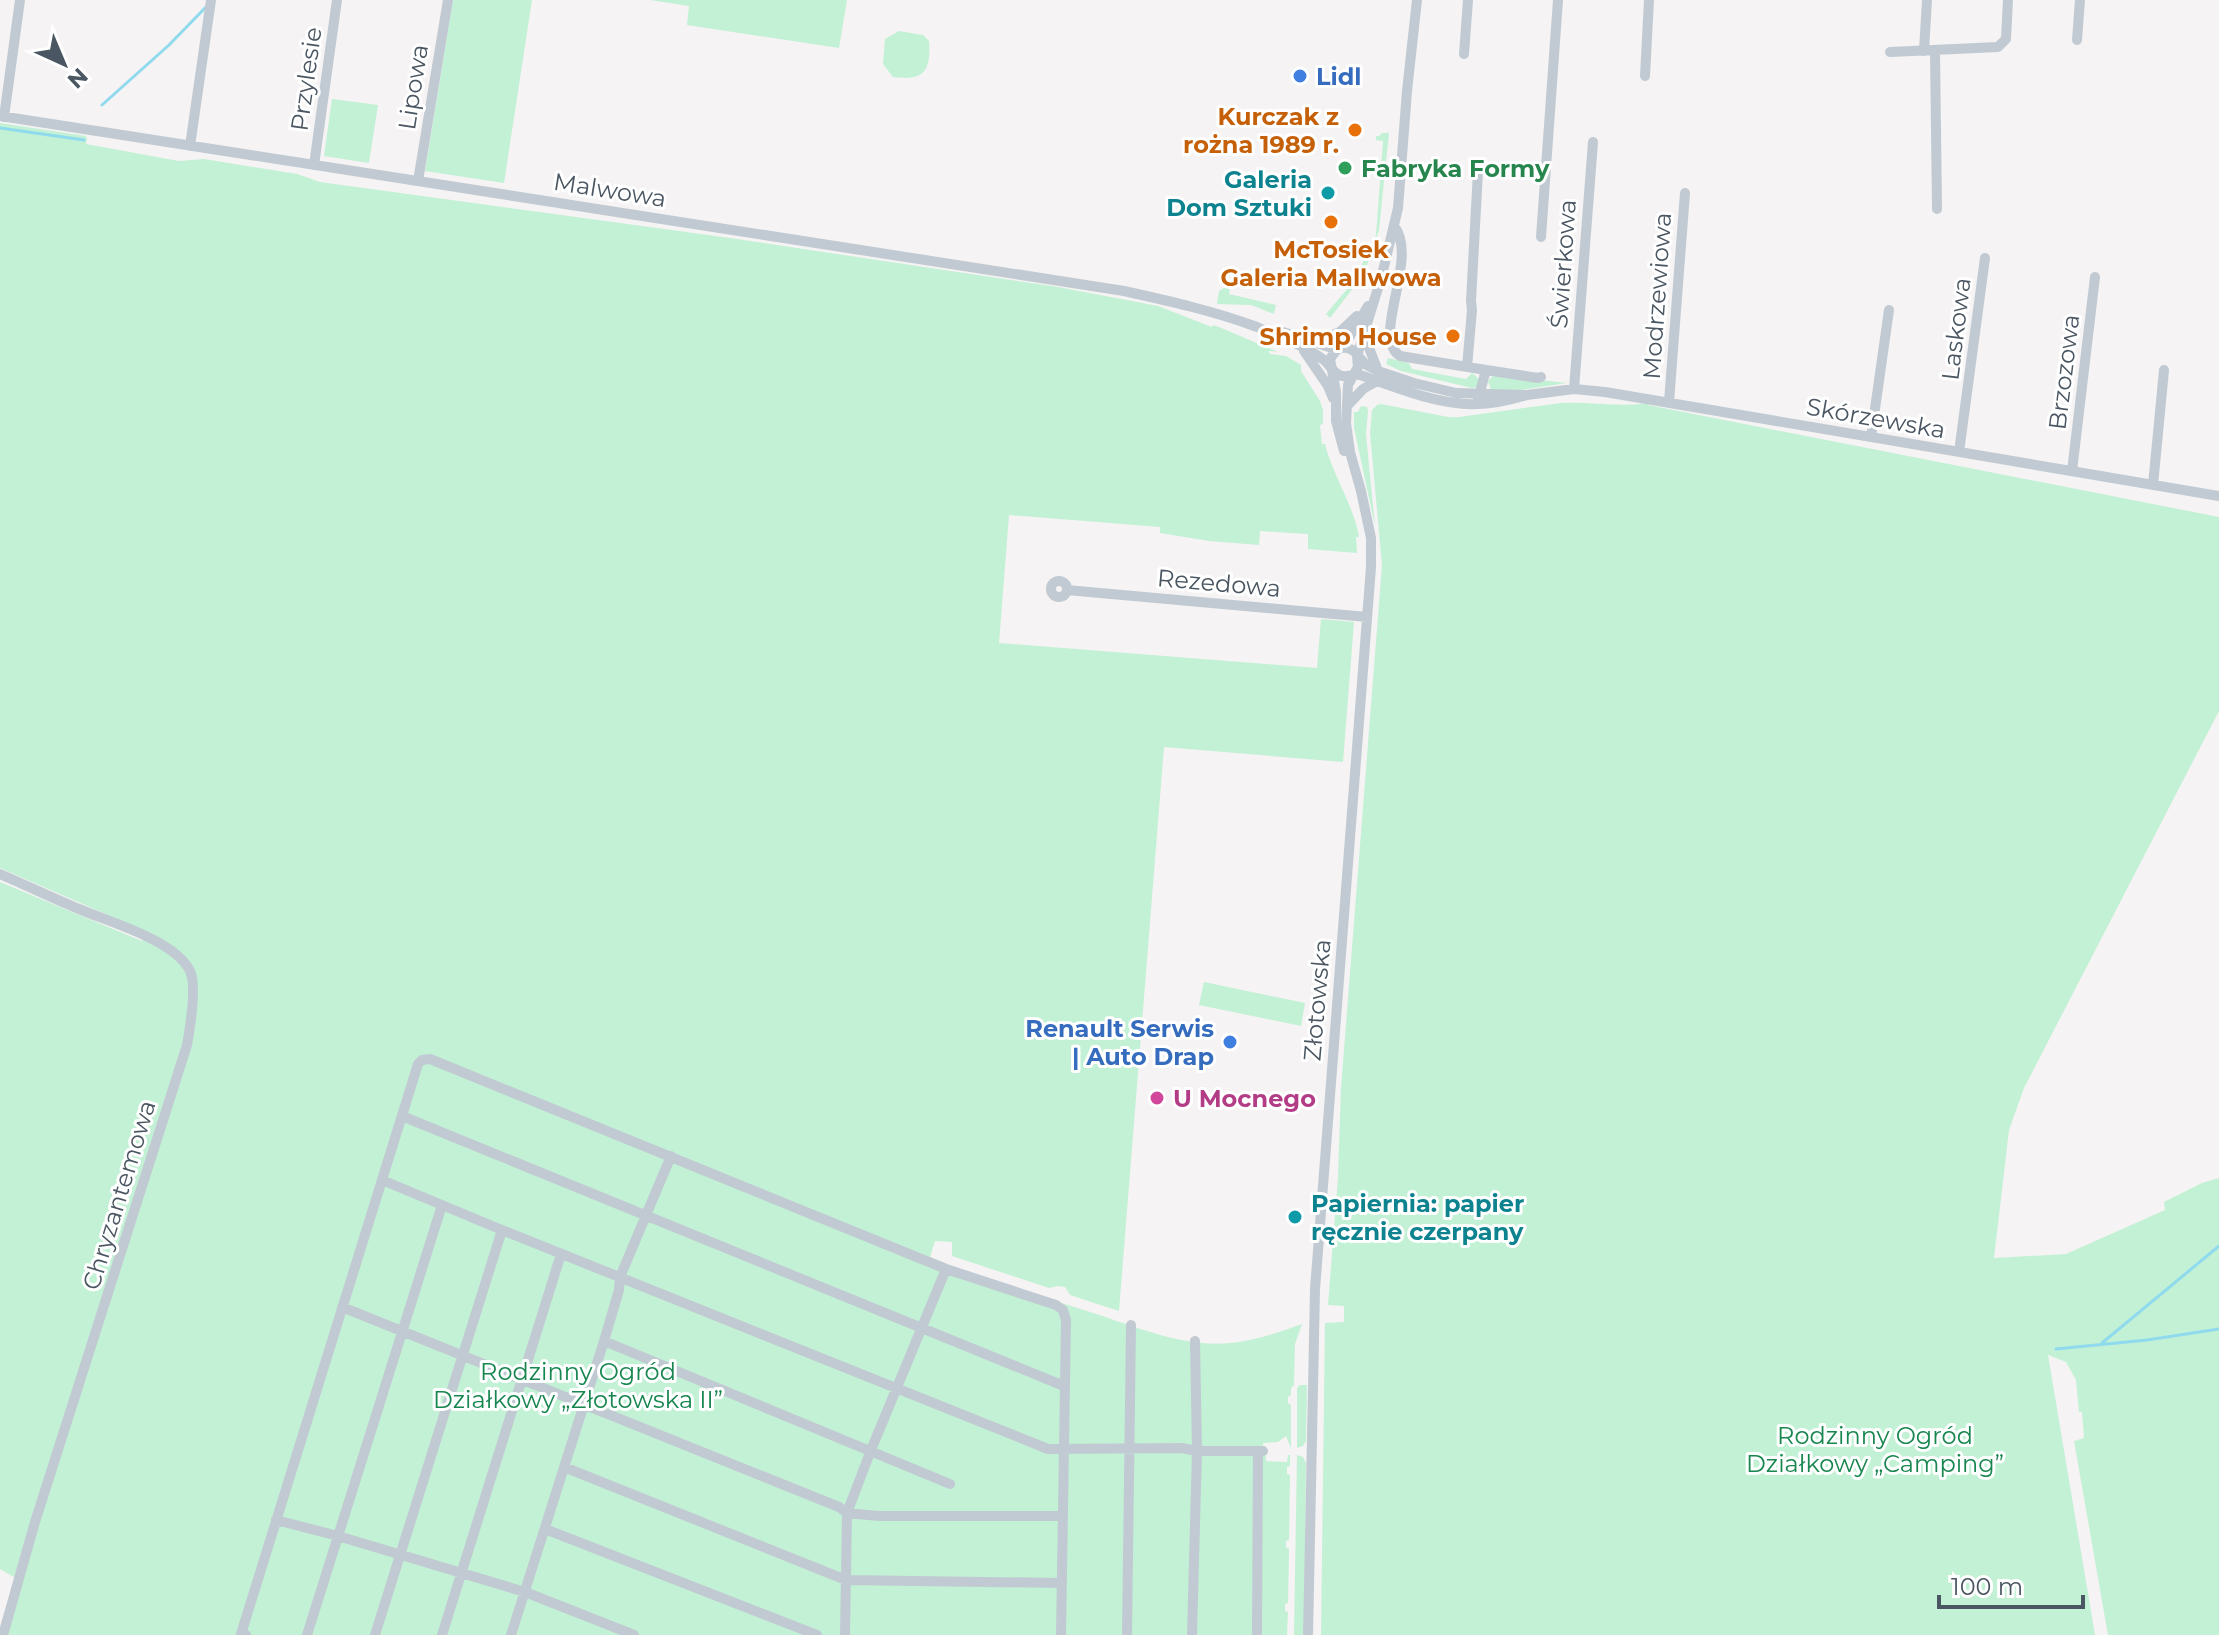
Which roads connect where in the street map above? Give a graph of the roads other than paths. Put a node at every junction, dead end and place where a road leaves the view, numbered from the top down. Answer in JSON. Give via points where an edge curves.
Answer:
{"nodes":[{"id":1,"x":20,"y":0,"type":"edge"},
{"id":2,"x":211,"y":0,"type":"edge"},
{"id":3,"x":337,"y":0,"type":"edge"},
{"id":4,"x":448,"y":0,"type":"edge"},
{"id":5,"x":1417,"y":0,"type":"edge"},
{"id":6,"x":1468,"y":0,"type":"edge"},
{"id":7,"x":1558,"y":0,"type":"edge"},
{"id":8,"x":1649,"y":0,"type":"edge"},
{"id":9,"x":1927,"y":0,"type":"edge"},
{"id":10,"x":2008,"y":0,"type":"edge"},
{"id":11,"x":2080,"y":0,"type":"edge"},
{"id":12,"x":2077,"y":40,"type":"dead end"},
{"id":13,"x":1930,"y":51,"type":"junction"},
{"id":14,"x":1890,"y":52,"type":"dead end"},
{"id":15,"x":1464,"y":54,"type":"dead end"},
{"id":16,"x":1645,"y":76,"type":"dead end"},
{"id":17,"x":2,"y":116,"type":"edge"},
{"id":18,"x":1593,"y":142,"type":"dead end"},
{"id":19,"x":190,"y":146,"type":"junction"},
{"id":20,"x":314,"y":165,"type":"junction"},
{"id":21,"x":1478,"y":171,"type":"dead end"},
{"id":22,"x":418,"y":181,"type":"junction"},
{"id":23,"x":1685,"y":193,"type":"dead end"},
{"id":24,"x":1937,"y":209,"type":"dead end"},
{"id":25,"x":1394,"y":226,"type":"junction"},
{"id":26,"x":1541,"y":237,"type":"dead end"},
{"id":27,"x":1985,"y":258,"type":"dead end"},
{"id":28,"x":2095,"y":277,"type":"dead end"},
{"id":29,"x":1374,"y":298,"type":"junction"},
{"id":30,"x":1889,"y":310,"type":"dead end"},
{"id":31,"x":1213,"y":312,"type":"junction"},
{"id":32,"x":1363,"y":339,"type":"junction"},
{"id":33,"x":1314,"y":342,"type":"junction"},
{"id":34,"x":1302,"y":348,"type":"junction"},
{"id":35,"x":1340,"y":349,"type":"junction"},
{"id":36,"x":1357,"y":356,"type":"junction"},
{"id":37,"x":1467,"y":367,"type":"junction"},
{"id":38,"x":1331,"y":368,"type":"junction"},
{"id":39,"x":1486,"y":370,"type":"junction"},
{"id":40,"x":2164,"y":370,"type":"dead end"},
{"id":41,"x":1353,"y":374,"type":"junction"},
{"id":42,"x":1377,"y":376,"type":"junction"},
{"id":43,"x":1541,"y":377,"type":"dead end"},
{"id":44,"x":1574,"y":389,"type":"junction"},
{"id":45,"x":1478,"y":399,"type":"junction"},
{"id":46,"x":1669,"y":402,"type":"junction"},
{"id":47,"x":1341,"y":406,"type":"junction"},
{"id":48,"x":1871,"y":437,"type":"junction"},
{"id":49,"x":1959,"y":452,"type":"junction"},
{"id":50,"x":2072,"y":471,"type":"junction"},
{"id":51,"x":2153,"y":485,"type":"junction"},
{"id":52,"x":2219,"y":496,"type":"edge"},
{"id":53,"x":1067,"y":590,"type":"dead end"},
{"id":54,"x":1367,"y":617,"type":"junction"},
{"id":55,"x":0,"y":874,"type":"edge"},
{"id":56,"x":402,"y":1116,"type":"junction"},
{"id":57,"x":671,"y":1156,"type":"junction"},
{"id":58,"x":382,"y":1180,"type":"junction"},
{"id":59,"x":442,"y":1205,"type":"junction"},
{"id":60,"x":646,"y":1216,"type":"junction"},
{"id":61,"x":502,"y":1230,"type":"junction"},
{"id":62,"x":561,"y":1254,"type":"junction"},
{"id":63,"x":946,"y":1269,"type":"junction"},
{"id":64,"x":620,"y":1277,"type":"junction"},
{"id":65,"x":342,"y":1307,"type":"junction"},
{"id":66,"x":1131,"y":1325,"type":"dead end"},
{"id":67,"x":921,"y":1328,"type":"junction"},
{"id":68,"x":403,"y":1330,"type":"junction"},
{"id":69,"x":604,"y":1341,"type":"junction"},
{"id":70,"x":1195,"y":1341,"type":"dead end"},
{"id":71,"x":463,"y":1354,"type":"junction"},
{"id":72,"x":521,"y":1378,"type":"junction"},
{"id":73,"x":1064,"y":1386,"type":"junction"},
{"id":74,"x":896,"y":1389,"type":"junction"},
{"id":75,"x":582,"y":1403,"type":"junction"},
{"id":76,"x":1064,"y":1448,"type":"junction"},
{"id":77,"x":1130,"y":1449,"type":"junction"},
{"id":78,"x":871,"y":1450,"type":"junction"},
{"id":79,"x":1197,"y":1451,"type":"junction"},
{"id":80,"x":564,"y":1467,"type":"junction"},
{"id":81,"x":950,"y":1484,"type":"dead end"},
{"id":82,"x":847,"y":1513,"type":"junction"},
{"id":83,"x":1063,"y":1516,"type":"junction"},
{"id":84,"x":276,"y":1520,"type":"junction"},
{"id":85,"x":545,"y":1529,"type":"junction"},
{"id":86,"x":338,"y":1536,"type":"junction"},
{"id":87,"x":400,"y":1555,"type":"junction"},
{"id":88,"x":461,"y":1572,"type":"junction"},
{"id":89,"x":846,"y":1580,"type":"junction"},
{"id":90,"x":1062,"y":1583,"type":"junction"},
{"id":91,"x":525,"y":1592,"type":"junction"},
{"id":92,"x":3,"y":1635,"type":"edge"},
{"id":93,"x":246,"y":1635,"type":"edge"},
{"id":94,"x":307,"y":1635,"type":"edge"},
{"id":95,"x":375,"y":1635,"type":"edge"},
{"id":96,"x":442,"y":1635,"type":"edge"},
{"id":97,"x":511,"y":1635,"type":"edge"},
{"id":98,"x":634,"y":1635,"type":"edge"},
{"id":99,"x":817,"y":1635,"type":"edge"},
{"id":100,"x":845,"y":1635,"type":"edge"},
{"id":101,"x":1061,"y":1635,"type":"edge"},
{"id":102,"x":1127,"y":1635,"type":"edge"},
{"id":103,"x":1192,"y":1635,"type":"edge"},
{"id":104,"x":1257,"y":1635,"type":"edge"},
{"id":105,"x":1308,"y":1635,"type":"edge"}],
"edges":[{"from":1,"to":17,"type":"street"},
{"from":2,"to":19,"type":"street"},
{"from":3,"to":20,"type":"street","name":"Przylesie"},
{"from":4,"to":22,"type":"street","name":"Lipowa"},
{"from":5,"to":25,"type":"street"},
{"from":6,"to":15,"type":"street"},
{"from":7,"to":26,"type":"street"},
{"from":8,"to":16,"type":"street"},
{"from":9,"to":13,"type":"street"},
{"from":10,"to":13,"type":"street","via":[[2006,39],[1998,47]]},
{"from":11,"to":12,"type":"street"},
{"from":13,"to":14,"type":"street"},
{"from":13,"to":24,"type":"street"},
{"from":17,"to":19,"type":"street","name":"Malwowa"},
{"from":18,"to":44,"type":"street","name":"Świerkowa"},
{"from":19,"to":20,"type":"street","name":"Malwowa"},
{"from":20,"to":22,"type":"street","name":"Malwowa"},
{"from":21,"to":37,"type":"street"},
{"from":22,"to":31,"type":"street","name":"Malwowa","via":[[1078,283]]},
{"from":23,"to":46,"type":"street","name":"Modrzewiowa"},
{"from":25,"to":29,"type":"street"},
{"from":25,"to":37,"type":"street","via":[[1402,260],[1392,349],[1400,356]]},
{"from":27,"to":49,"type":"street","name":"Laskowa"},
{"from":28,"to":50,"type":"street","name":"Brzozowa"},
{"from":29,"to":32,"type":"street"},
{"from":29,"to":33,"type":"street","via":[[1345,328]]},
{"from":29,"to":35,"type":"street"},
{"from":30,"to":48,"type":"street"},
{"from":31,"to":33,"type":"street","name":"Malwowa"},
{"from":31,"to":34,"type":"street","name":"Malwowa"},
{"from":32,"to":36,"type":"street"},
{"from":32,"to":42,"type":"street"},
{"from":33,"to":35,"type":"street","name":"Malwowa"},
{"from":34,"to":38,"type":"street","name":"Malwowa"},
{"from":34,"to":47,"type":"street"},
{"from":35,"to":36,"type":"street","via":[[1351,349]]},
{"from":35,"to":38,"type":"street","via":[[1331,357]]},
{"from":36,"to":41,"type":"street"},
{"from":36,"to":42,"type":"street","name":"Skórzewska"},
{"from":37,"to":39,"type":"street"},
{"from":38,"to":41,"type":"street","via":[[1340,375]]},
{"from":38,"to":47,"type":"street","name":"Złotowska"},
{"from":39,"to":43,"type":"street"},
{"from":39,"to":45,"type":"street"},
{"from":40,"to":51,"type":"street"},
{"from":41,"to":42,"type":"street","name":"Skórzewska"},
{"from":41,"to":47,"type":"street","name":"Złotowska"},
{"from":42,"to":45,"type":"street","name":"Skórzewska"},
{"from":42,"to":47,"type":"street"},
{"from":44,"to":45,"type":"street","name":"Skórzewska"},
{"from":44,"to":46,"type":"street","name":"Skórzewska"},
{"from":46,"to":48,"type":"street","name":"Skórzewska"},
{"from":47,"to":54,"type":"street","name":"Złotowska","via":[[1336,421],[1366,513],[1372,554]]},
{"from":48,"to":49,"type":"street","name":"Skórzewska"},
{"from":49,"to":50,"type":"street","name":"Skórzewska"},
{"from":50,"to":51,"type":"street","name":"Skórzewska"},
{"from":51,"to":52,"type":"street","name":"Skórzewska"},
{"from":53,"to":54,"type":"street","name":"Rezedowa"},
{"from":54,"to":105,"type":"street","name":"Złotowska","via":[[1314,1306]]},
{"from":55,"to":92,"type":"street","name":"Chryzantemowa","via":[[148,938],[180,958],[193,980],[187,1045]]},
{"from":56,"to":57,"type":"street","via":[[418,1064],[430,1059]]},
{"from":56,"to":58,"type":"street"},
{"from":56,"to":60,"type":"street"},
{"from":57,"to":60,"type":"street"},
{"from":57,"to":63,"type":"street"},
{"from":58,"to":59,"type":"street"},
{"from":58,"to":65,"type":"street"},
{"from":59,"to":61,"type":"street"},
{"from":59,"to":68,"type":"street"},
{"from":60,"to":64,"type":"street"},
{"from":60,"to":67,"type":"street"},
{"from":61,"to":62,"type":"street"},
{"from":61,"to":71,"type":"street"},
{"from":62,"to":64,"type":"street"},
{"from":62,"to":72,"type":"street"},
{"from":63,"to":67,"type":"street"},
{"from":63,"to":73,"type":"street","via":[[1063,1310]]},
{"from":64,"to":69,"type":"street"},
{"from":64,"to":74,"type":"street"},
{"from":65,"to":68,"type":"street"},
{"from":65,"to":84,"type":"street"},
{"from":66,"to":77,"type":"street"},
{"from":67,"to":73,"type":"street"},
{"from":67,"to":74,"type":"street"},
{"from":68,"to":71,"type":"street"},
{"from":68,"to":86,"type":"street"},
{"from":69,"to":75,"type":"street"},
{"from":69,"to":78,"type":"street"},
{"from":70,"to":79,"type":"street"},
{"from":71,"to":72,"type":"street"},
{"from":71,"to":87,"type":"street"},
{"from":72,"to":75,"type":"street"},
{"from":72,"to":88,"type":"street"},
{"from":73,"to":76,"type":"street"},
{"from":74,"to":76,"type":"street","via":[[1048,1449]]},
{"from":74,"to":78,"type":"street"},
{"from":75,"to":80,"type":"street"},
{"from":75,"to":82,"type":"street"},
{"from":76,"to":77,"type":"street"},
{"from":76,"to":83,"type":"street"},
{"from":77,"to":79,"type":"street"},
{"from":77,"to":102,"type":"street"},
{"from":78,"to":81,"type":"street"},
{"from":78,"to":82,"type":"street"},
{"from":79,"to":103,"type":"street"},
{"from":79,"to":104,"type":"street","via":[[1260,1451]]},
{"from":80,"to":85,"type":"street"},
{"from":80,"to":89,"type":"street"},
{"from":82,"to":83,"type":"street"},
{"from":82,"to":89,"type":"street"},
{"from":83,"to":90,"type":"street"},
{"from":84,"to":86,"type":"street"},
{"from":84,"to":93,"type":"street","via":[[241,1634]]},
{"from":85,"to":91,"type":"street"},
{"from":85,"to":99,"type":"street"},
{"from":86,"to":87,"type":"street"},
{"from":86,"to":94,"type":"street"},
{"from":87,"to":88,"type":"street"},
{"from":87,"to":95,"type":"street"},
{"from":88,"to":91,"type":"street"},
{"from":88,"to":96,"type":"street"},
{"from":89,"to":90,"type":"street"},
{"from":89,"to":100,"type":"street"},
{"from":90,"to":101,"type":"street"},
{"from":91,"to":97,"type":"street"},
{"from":91,"to":98,"type":"street"}]}
